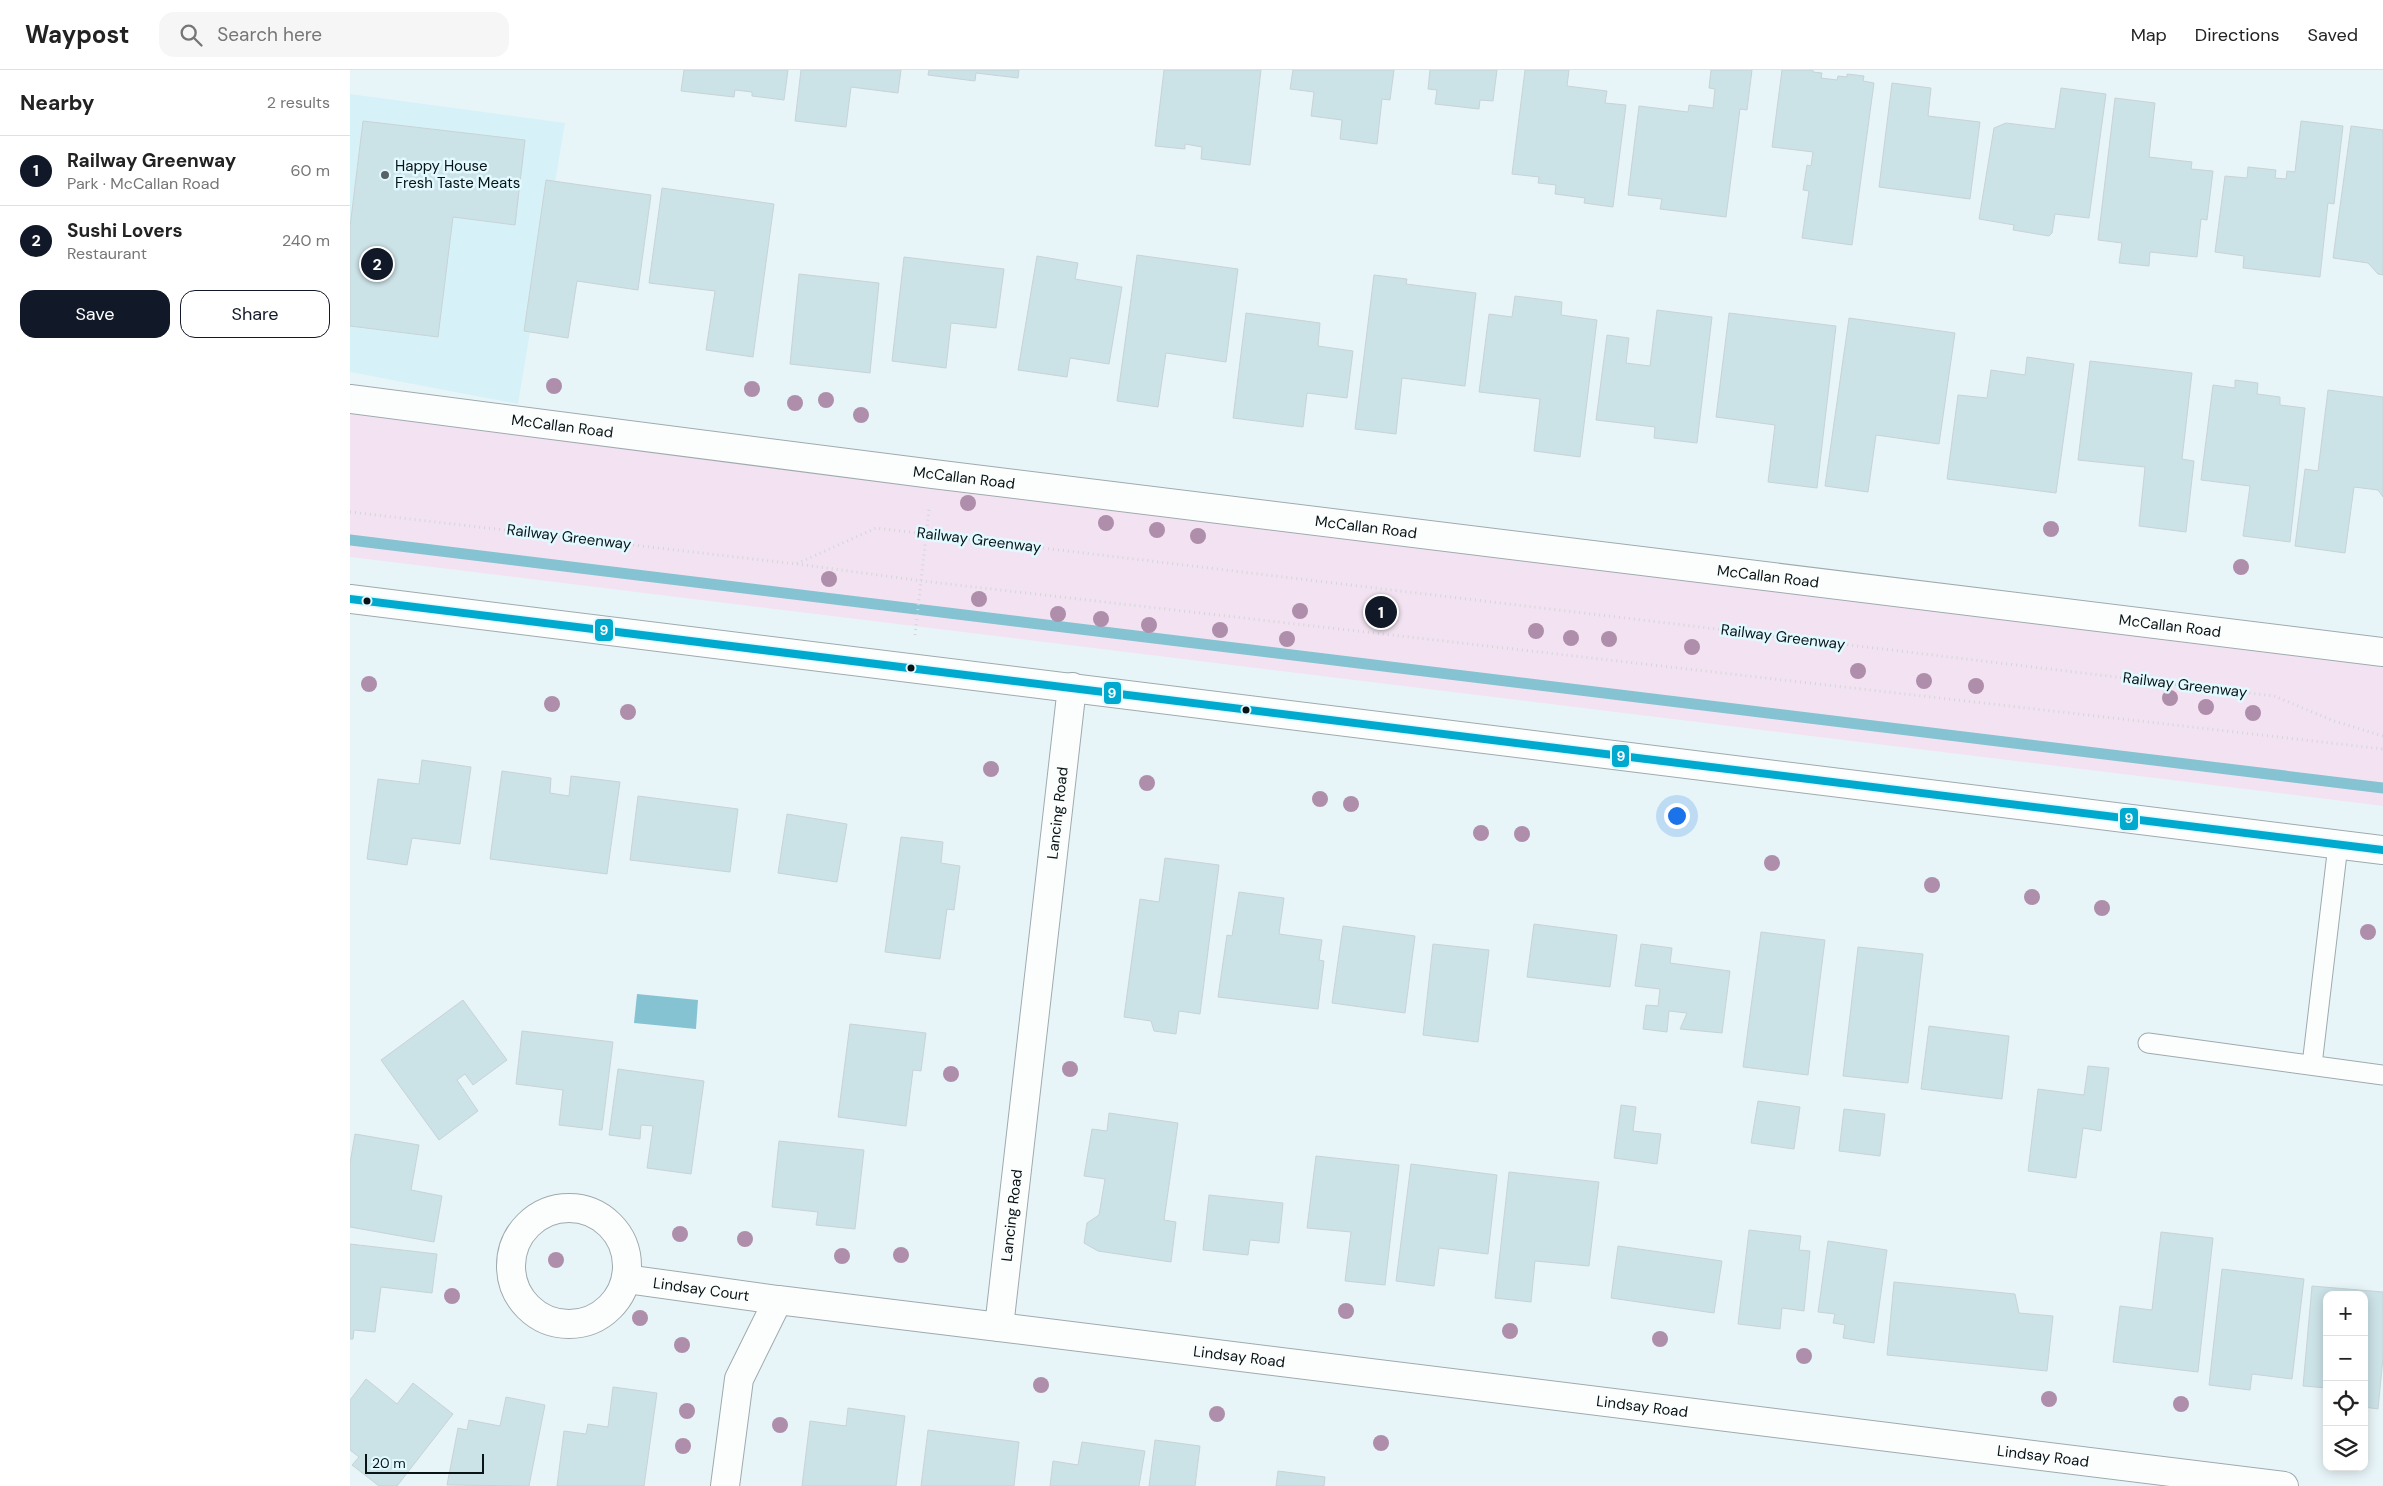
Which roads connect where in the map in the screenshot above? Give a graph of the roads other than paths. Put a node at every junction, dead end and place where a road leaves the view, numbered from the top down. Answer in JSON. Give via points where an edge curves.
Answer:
{"nodes":[{"id":1,"x":350,"y":399,"type":"edge"},
{"id":2,"x":350,"y":599,"type":"edge"},
{"id":3,"x":2383,"y":652,"type":"edge"},
{"id":4,"x":1072,"y":687,"type":"junction"},
{"id":5,"x":2338,"y":845,"type":"junction"},
{"id":6,"x":2383,"y":850,"type":"edge"},
{"id":7,"x":2148,"y":1043,"type":"dead end"},
{"id":8,"x":2312,"y":1065,"type":"junction"},
{"id":9,"x":2383,"y":1075,"type":"edge"},
{"id":10,"x":626,"y":1279,"type":"junction"},
{"id":11,"x":778,"y":1300,"type":"junction"},
{"id":12,"x":999,"y":1328,"type":"junction"},
{"id":13,"x":725,"y":1486,"type":"edge"},
{"id":14,"x":2284,"y":1486,"type":"edge"}],
"edges":[{"from":1,"to":3,"type":"street","name":"McCallan Road"},
{"from":2,"to":4,"type":"street"},
{"from":4,"to":5,"type":"street"},
{"from":4,"to":12,"type":"street","name":"Lancing Road"},
{"from":5,"to":6,"type":"street"},
{"from":5,"to":8,"type":"lane"},
{"from":7,"to":8,"type":"lane"},
{"from":8,"to":9,"type":"lane"},
{"from":10,"to":10,"type":"street","via":[[618,1297],[604,1312],[588,1321],[568,1324],[548,1320],[532,1310],[519,1295],[512,1276],[512,1256],[517,1239],[528,1224],[544,1213],[562,1208],[580,1209],[598,1215],[612,1226],[622,1242],[627,1260]]},
{"from":10,"to":11,"type":"street","name":"Lindsay Court"},
{"from":11,"to":12,"type":"street"},
{"from":11,"to":13,"type":"street","via":[[739,1378]]},
{"from":12,"to":14,"type":"street","name":"Lindsay Road"}]}
